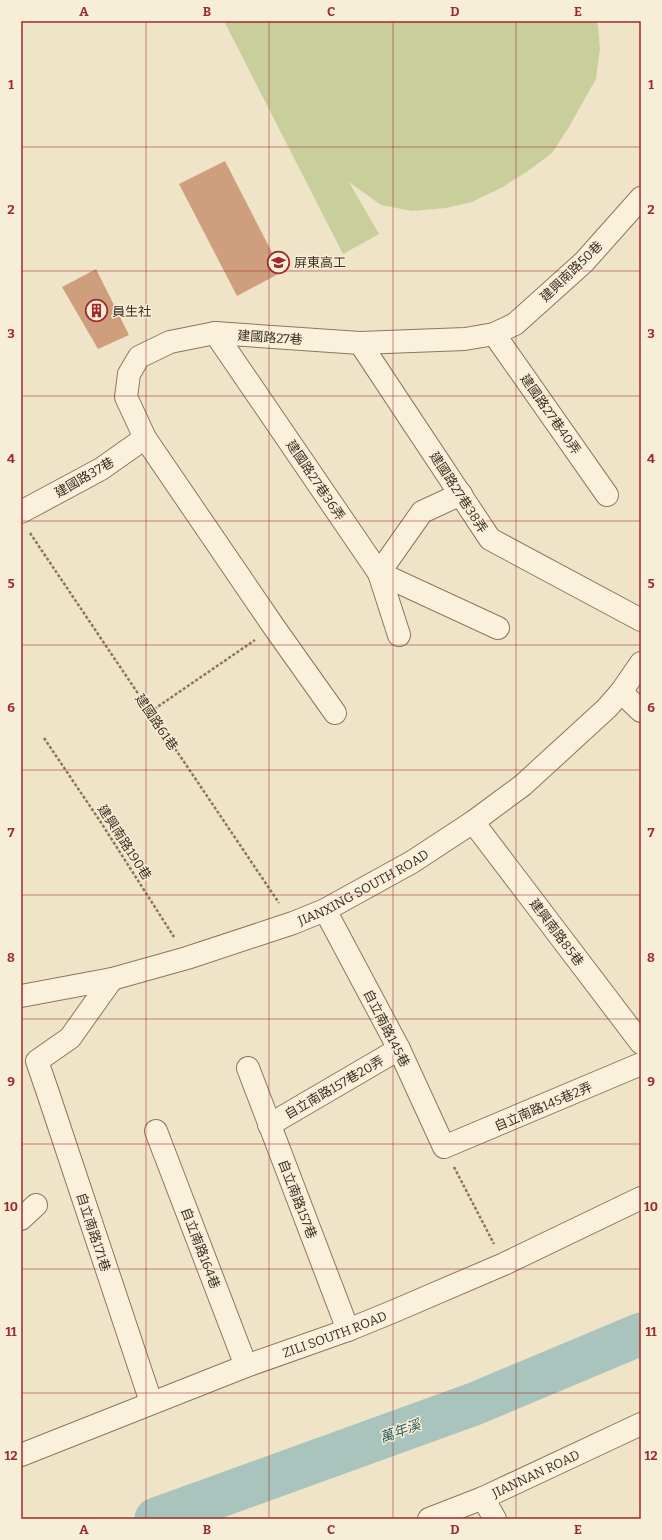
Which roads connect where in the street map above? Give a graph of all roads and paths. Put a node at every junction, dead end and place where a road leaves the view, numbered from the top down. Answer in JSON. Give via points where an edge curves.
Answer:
{"nodes":[{"id":1,"x":641,"y":198,"type":"edge"},
{"id":2,"x":215,"y":333,"type":"junction"},
{"id":3,"x":494,"y":334,"type":"junction"},
{"id":4,"x":360,"y":343,"type":"junction"},
{"id":5,"x":145,"y":438,"type":"junction"},
{"id":6,"x":461,"y":494,"type":"junction"},
{"id":7,"x":607,"y":495,"type":"dead end"},
{"id":8,"x":23,"y":519,"type":"edge"},
{"id":9,"x":379,"y":573,"type":"junction"},
{"id":10,"x":641,"y":620,"type":"edge"},
{"id":11,"x":274,"y":626,"type":"junction"},
{"id":12,"x":498,"y":628,"type":"dead end"},
{"id":13,"x":399,"y":635,"type":"dead end"},
{"id":14,"x":641,"y":663,"type":"edge"},
{"id":15,"x":621,"y":692,"type":"junction"},
{"id":16,"x":641,"y":711,"type":"edge"},
{"id":17,"x":150,"y":712,"type":"junction"},
{"id":18,"x":335,"y":713,"type":"dead end"},
{"id":19,"x":44,"y":738,"type":"dead end"},
{"id":20,"x":473,"y":822,"type":"junction"},
{"id":21,"x":325,"y":910,"type":"junction"},
{"id":22,"x":293,"y":924,"type":"junction"},
{"id":23,"x":187,"y":958,"type":"junction"},
{"id":24,"x":112,"y":979,"type":"junction"},
{"id":25,"x":21,"y":996,"type":"edge"},
{"id":26,"x":641,"y":1043,"type":"edge"},
{"id":27,"x":399,"y":1049,"type":"junction"},
{"id":28,"x":641,"y":1064,"type":"edge"},
{"id":29,"x":248,"y":1068,"type":"dead end"},
{"id":30,"x":269,"y":1125,"type":"junction"},
{"id":31,"x":156,"y":1131,"type":"dead end"},
{"id":32,"x":444,"y":1147,"type":"junction"},
{"id":33,"x":641,"y":1198,"type":"edge"},
{"id":34,"x":504,"y":1264,"type":"junction"},
{"id":35,"x":348,"y":1330,"type":"junction"},
{"id":36,"x":246,"y":1366,"type":"junction"},
{"id":37,"x":151,"y":1402,"type":"junction"},
{"id":38,"x":641,"y":1424,"type":"edge"},
{"id":39,"x":21,"y":1454,"type":"edge"},
{"id":40,"x":483,"y":1498,"type":"junction"},
{"id":41,"x":429,"y":1519,"type":"edge"},
{"id":42,"x":495,"y":1519,"type":"edge"}],
"edges":[{"from":1,"to":3,"type":"street","name":"建興南路50巷","via":[[578,267],[515,324]]},
{"from":2,"to":4,"type":"street","name":"建國路27巷"},
{"from":2,"to":5,"type":"street","name":"建國路27巷","via":[[170,342],[139,357],[128,374],[126,397]]},
{"from":2,"to":9,"type":"street","name":"建國路27巷36弄"},
{"from":3,"to":4,"type":"street","name":"建國路27巷","via":[[466,339]]},
{"from":3,"to":7,"type":"street","name":"建國路27巷40弄"},
{"from":4,"to":6,"type":"street","name":"建國路27巷38弄"},
{"from":5,"to":8,"type":"street","name":"建國路37巷"},
{"from":5,"to":11,"type":"street"},
{"from":6,"to":9,"type":"street","via":[[422,512]]},
{"from":6,"to":10,"type":"street","name":"建國路27巷38弄","via":[[490,539]]},
{"from":8,"to":17,"type":"path","name":"建國路61巷"},
{"from":9,"to":12,"type":"street"},
{"from":9,"to":13,"type":"street","name":"建國路27巷36弄"},
{"from":11,"to":17,"type":"path"},
{"from":11,"to":18,"type":"street"},
{"from":14,"to":15,"type":"street","name":"JIANXING SOUTH ROAD"},
{"from":15,"to":16,"type":"street"},
{"from":15,"to":20,"type":"street","name":"JIANXING SOUTH ROAD","via":[[523,785]]},
{"from":17,"to":22,"type":"path","name":"建國路61巷"},
{"from":19,"to":23,"type":"path","name":"建興南路190巷"},
{"from":20,"to":21,"type":"street","name":"JIANXING SOUTH ROAD","via":[[412,862]]},
{"from":20,"to":26,"type":"street","name":"建興南路85巷"},
{"from":21,"to":22,"type":"street","name":"JIANXING SOUTH ROAD"},
{"from":21,"to":27,"type":"street","name":"自立南路145巷"},
{"from":22,"to":23,"type":"street","name":"JIANXING SOUTH ROAD"},
{"from":23,"to":24,"type":"street","name":"JIANXING SOUTH ROAD"},
{"from":24,"to":25,"type":"street","name":"JIANXING SOUTH ROAD"},
{"from":24,"to":37,"type":"street","name":"自立南路171巷","via":[[70,1038],[37,1061]]},
{"from":27,"to":30,"type":"street","name":"自立南路157巷20弄"},
{"from":27,"to":32,"type":"street","name":"自立南路145巷"},
{"from":28,"to":32,"type":"street","name":"自立南路145巷2弄"},
{"from":29,"to":30,"type":"street","name":"自立南路157巷"},
{"from":30,"to":35,"type":"street","name":"自立南路157巷"},
{"from":31,"to":36,"type":"street","name":"自立南路164巷"},
{"from":32,"to":34,"type":"path"},
{"from":33,"to":34,"type":"street","name":"ZILI SOUTH ROAD"},
{"from":34,"to":35,"type":"street","name":"ZILI SOUTH ROAD"},
{"from":35,"to":36,"type":"street","name":"ZILI SOUTH ROAD"},
{"from":36,"to":37,"type":"street","name":"ZILI SOUTH ROAD"},
{"from":37,"to":39,"type":"street","name":"ZILI SOUTH ROAD"},
{"from":38,"to":40,"type":"street","name":"JIANNAN ROAD"},
{"from":40,"to":41,"type":"street","name":"JIANNAN ROAD"},
{"from":40,"to":42,"type":"street"}]}
